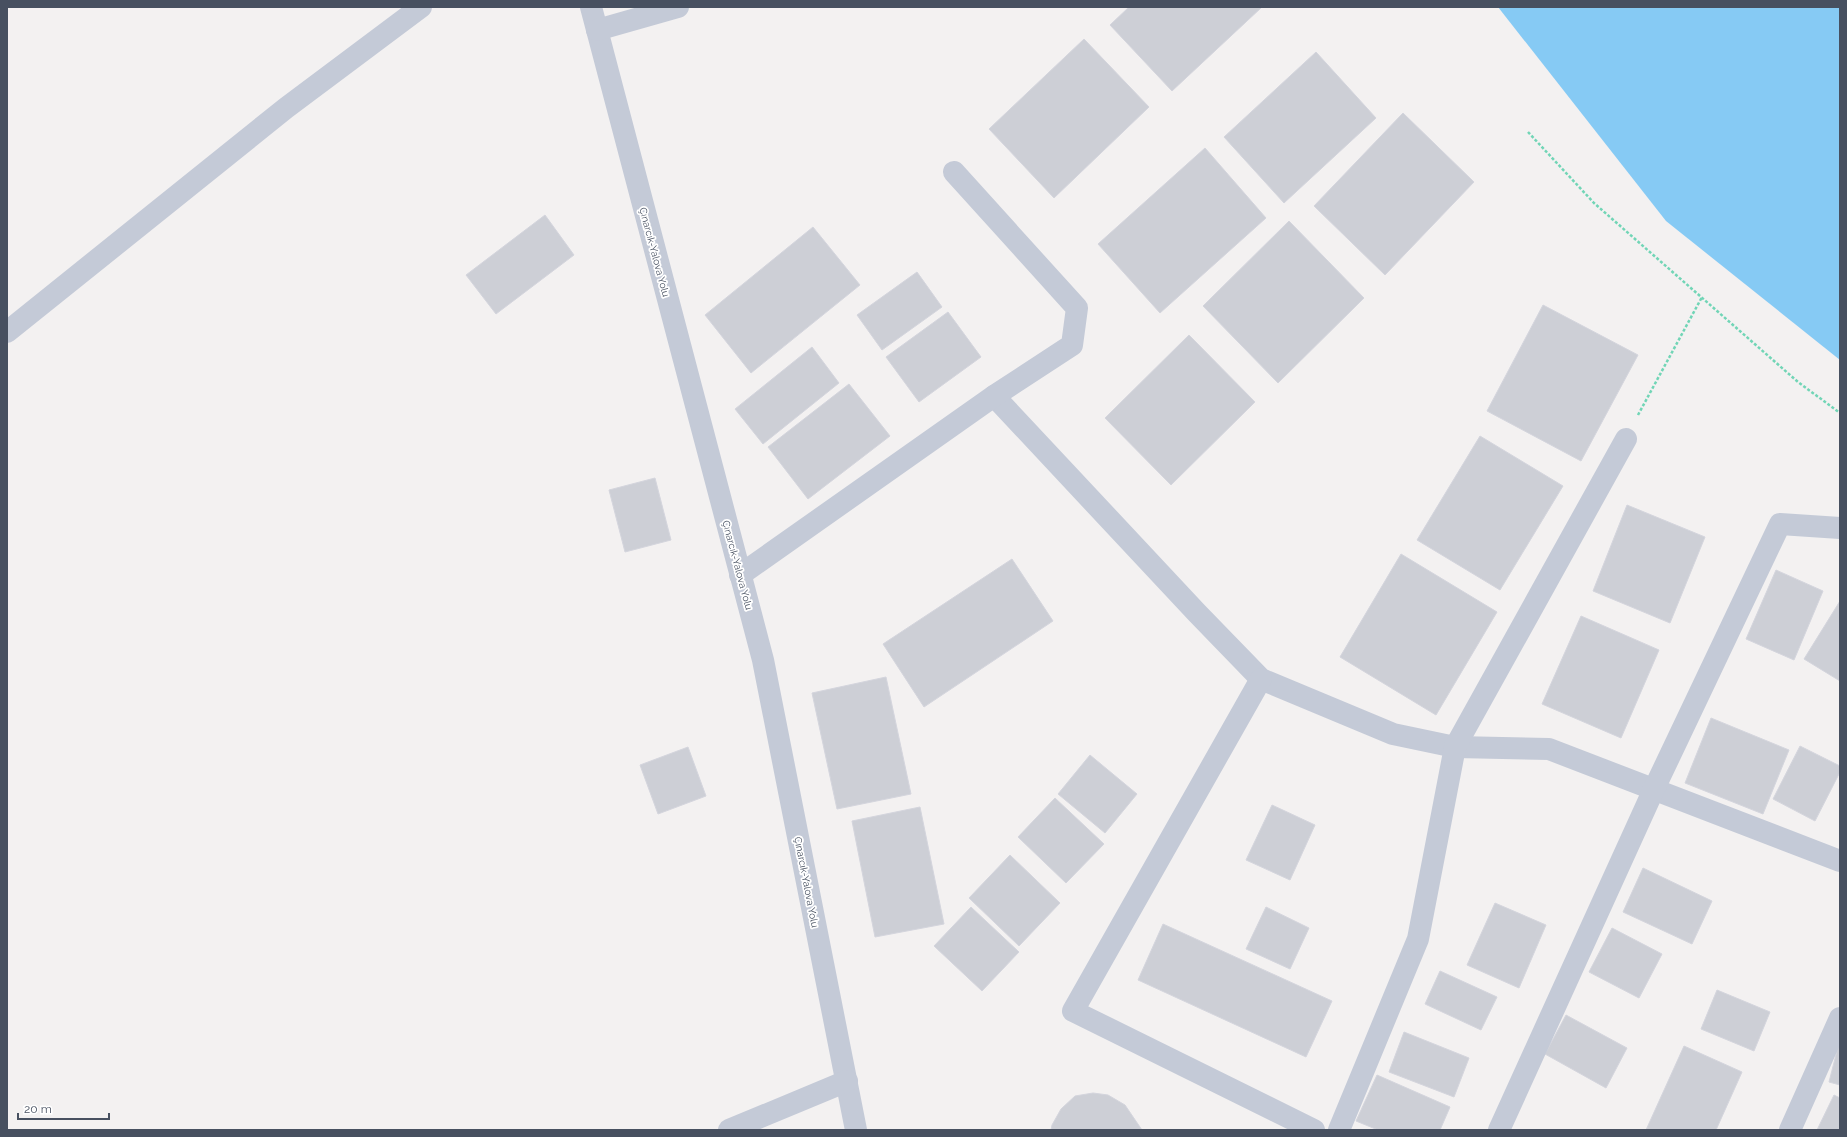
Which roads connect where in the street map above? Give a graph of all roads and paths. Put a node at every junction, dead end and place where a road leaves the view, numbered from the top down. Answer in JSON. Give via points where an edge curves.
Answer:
{"nodes":[{"id":1,"x":420,"y":7,"type":"edge"},
{"id":2,"x":591,"y":7,"type":"edge"},
{"id":3,"x":678,"y":7,"type":"edge"},
{"id":4,"x":597,"y":30,"type":"junction"},
{"id":5,"x":1528,"y":132,"type":"dead end"},
{"id":6,"x":954,"y":172,"type":"dead end"},
{"id":7,"x":1702,"y":297,"type":"junction"},
{"id":8,"x":7,"y":332,"type":"edge"},
{"id":9,"x":994,"y":396,"type":"junction"},
{"id":10,"x":1840,"y":413,"type":"edge"},
{"id":11,"x":1626,"y":439,"type":"joint"},
{"id":12,"x":1840,"y":528,"type":"edge"},
{"id":13,"x":740,"y":575,"type":"junction"},
{"id":14,"x":1261,"y":679,"type":"junction"},
{"id":15,"x":1455,"y":748,"type":"junction"},
{"id":16,"x":1654,"y":789,"type":"junction"},
{"id":17,"x":1840,"y":861,"type":"edge"},
{"id":18,"x":1840,"y":1018,"type":"edge"},
{"id":19,"x":847,"y":1081,"type":"junction"},
{"id":20,"x":729,"y":1130,"type":"edge"},
{"id":21,"x":856,"y":1130,"type":"edge"},
{"id":22,"x":1314,"y":1130,"type":"edge"},
{"id":23,"x":1339,"y":1130,"type":"edge"},
{"id":24,"x":1499,"y":1130,"type":"edge"},
{"id":25,"x":1790,"y":1130,"type":"edge"}],
"edges":[{"from":1,"to":8,"type":"street","via":[[286,108]]},
{"from":2,"to":4,"type":"street","name":"Çınarcık-Yalova Yolu"},
{"from":3,"to":4,"type":"street"},
{"from":4,"to":13,"type":"street","name":"Çınarcık-Yalova Yolu"},
{"from":5,"to":7,"type":"path","via":[[1594,203]]},
{"from":6,"to":9,"type":"street","via":[[1077,308],[1072,345]]},
{"from":7,"to":10,"type":"path","via":[[1798,382]]},
{"from":7,"to":11,"type":"path"},
{"from":9,"to":13,"type":"street"},
{"from":9,"to":14,"type":"street","via":[[1191,608]]},
{"from":11,"to":15,"type":"street"},
{"from":12,"to":16,"type":"street","via":[[1780,524]]},
{"from":13,"to":19,"type":"street","name":"Çınarcık-Yalova Yolu","via":[[763,660]]},
{"from":14,"to":15,"type":"street","via":[[1393,734]]},
{"from":14,"to":22,"type":"street","via":[[1073,1011]]},
{"from":15,"to":16,"type":"street","via":[[1549,749]]},
{"from":15,"to":23,"type":"street","via":[[1418,938]]},
{"from":16,"to":17,"type":"street"},
{"from":16,"to":24,"type":"street"},
{"from":18,"to":25,"type":"street"},
{"from":19,"to":20,"type":"street"},
{"from":19,"to":21,"type":"street","name":"Çınarcık-Yalova Yolu"}]}
